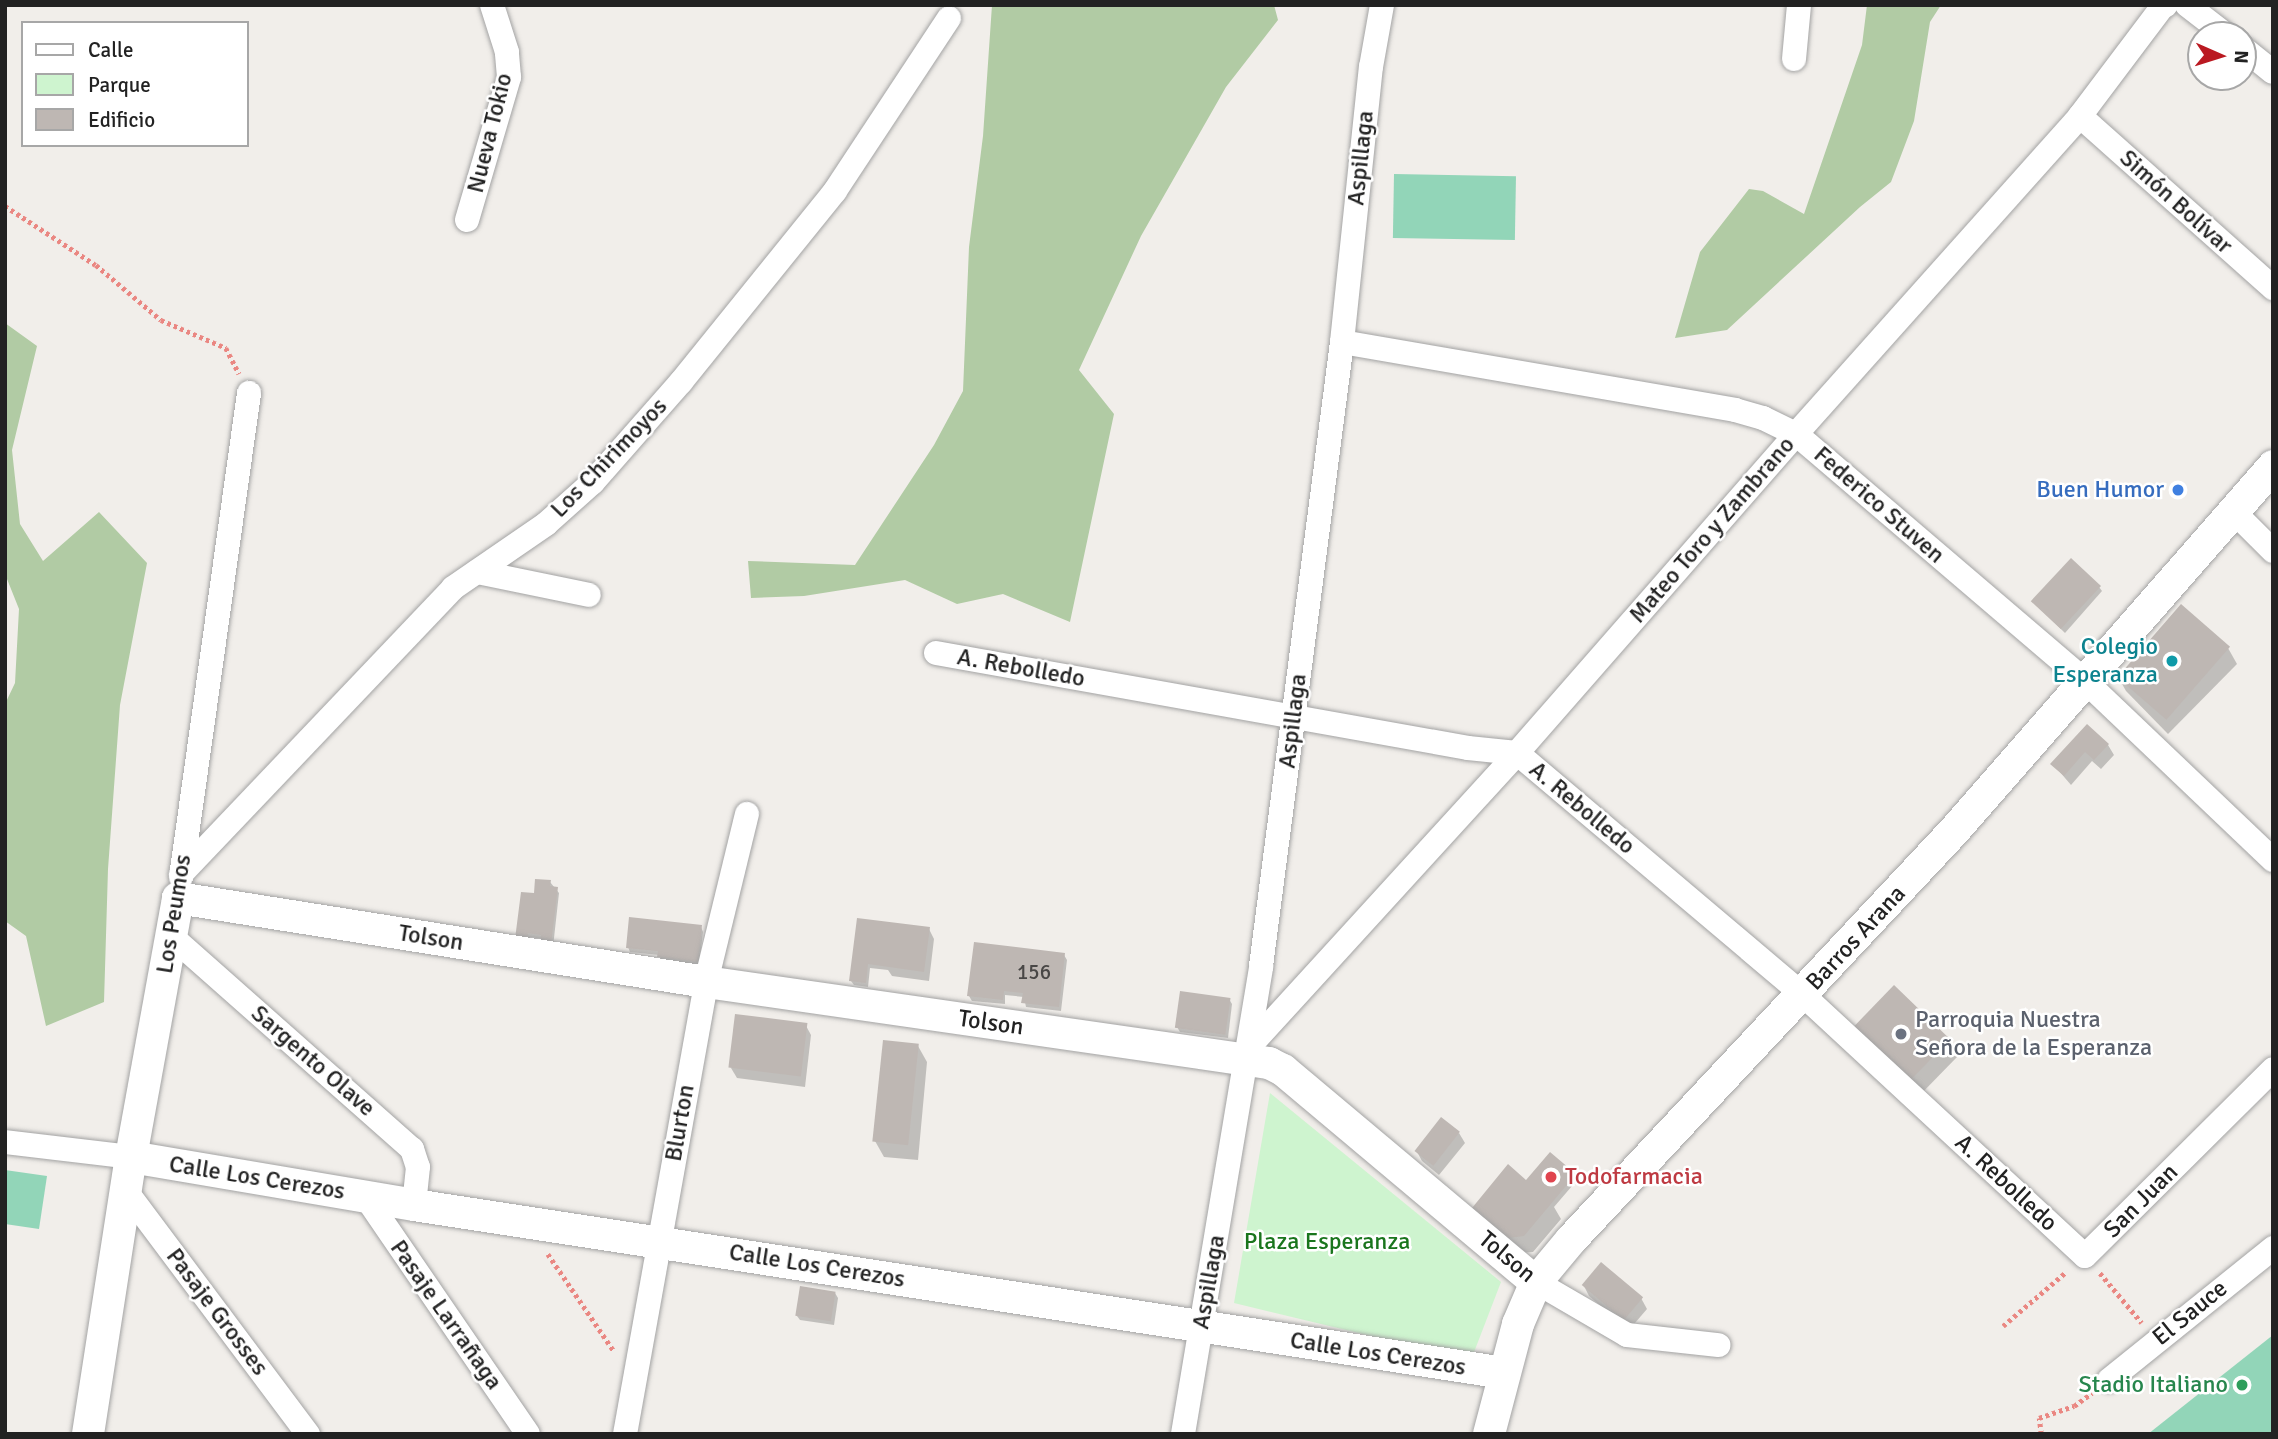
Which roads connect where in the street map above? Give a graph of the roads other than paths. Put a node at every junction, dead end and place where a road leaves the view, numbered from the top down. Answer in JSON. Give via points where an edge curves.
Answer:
{"nodes":[{"id":1,"x":492,"y":5,"type":"edge"},
{"id":2,"x":1382,"y":5,"type":"edge"},
{"id":3,"x":1799,"y":5,"type":"edge"},
{"id":4,"x":2166,"y":5,"type":"edge"},
{"id":5,"x":2187,"y":5,"type":"edge"},
{"id":6,"x":949,"y":18,"type":"dead end"},
{"id":7,"x":2208,"y":21,"type":"edge"},
{"id":8,"x":1794,"y":59,"type":"dead end"},
{"id":9,"x":2257,"y":59,"type":"edge"},
{"id":10,"x":2273,"y":72,"type":"edge"},
{"id":11,"x":2080,"y":116,"type":"junction"},
{"id":12,"x":467,"y":220,"type":"dead end"},
{"id":13,"x":2273,"y":288,"type":"edge"},
{"id":14,"x":1342,"y":342,"type":"junction"},
{"id":15,"x":249,"y":393,"type":"road end"},
{"id":16,"x":1796,"y":433,"type":"junction"},
{"id":17,"x":2273,"y":466,"type":"edge"},
{"id":18,"x":2234,"y":512,"type":"junction"},
{"id":19,"x":2273,"y":551,"type":"edge"},
{"id":20,"x":477,"y":572,"type":"junction"},
{"id":21,"x":589,"y":595,"type":"dead end"},
{"id":22,"x":936,"y":653,"type":"dead end"},
{"id":23,"x":2084,"y":680,"type":"junction"},
{"id":24,"x":1294,"y":715,"type":"junction"},
{"id":25,"x":1517,"y":753,"type":"junction"},
{"id":26,"x":747,"y":814,"type":"dead end"},
{"id":27,"x":2273,"y":860,"type":"edge"},
{"id":28,"x":179,"y":886,"type":"junction"},
{"id":29,"x":171,"y":936,"type":"junction"},
{"id":30,"x":706,"y":982,"type":"junction"},
{"id":31,"x":1803,"y":995,"type":"junction"},
{"id":32,"x":1248,"y":1053,"type":"junction"},
{"id":33,"x":2273,"y":1069,"type":"edge"},
{"id":34,"x":5,"y":1142,"type":"edge"},
{"id":35,"x":131,"y":1157,"type":"junction"},
{"id":36,"x":126,"y":1191,"type":"junction"},
{"id":37,"x":365,"y":1196,"type":"junction"},
{"id":38,"x":414,"y":1205,"type":"junction"},
{"id":39,"x":659,"y":1241,"type":"junction"},
{"id":40,"x":2273,"y":1248,"type":"edge"},
{"id":41,"x":2085,"y":1256,"type":"joint"},
{"id":42,"x":1535,"y":1282,"type":"junction"},
{"id":43,"x":1202,"y":1326,"type":"junction"},
{"id":44,"x":1717,"y":1345,"type":"dead end"},
{"id":45,"x":1504,"y":1373,"type":"junction"},
{"id":46,"x":2109,"y":1380,"type":"dead end"},
{"id":47,"x":88,"y":1434,"type":"edge"},
{"id":48,"x":308,"y":1434,"type":"edge"},
{"id":49,"x":528,"y":1434,"type":"edge"},
{"id":50,"x":625,"y":1434,"type":"edge"},
{"id":51,"x":1183,"y":1434,"type":"edge"},
{"id":52,"x":1489,"y":1434,"type":"edge"}],
"edges":[{"from":1,"to":12,"type":"street","name":"Nueva Tokio","via":[[507,52],[509,77]]},
{"from":2,"to":14,"type":"street","name":"Aspillaga","via":[[1371,67]]},
{"from":3,"to":8,"type":"street"},
{"from":4,"to":11,"type":"street","name":"Mateo Toro y Zambrano"},
{"from":5,"to":7,"type":"street"},
{"from":6,"to":20,"type":"street","name":"Los Chirimoyos","via":[[835,191],[681,382],[593,482],[546,524]]},
{"from":9,"to":10,"type":"street"},
{"from":11,"to":13,"type":"street","name":"Simón Bolívar"},
{"from":11,"to":16,"type":"street","name":"Mateo Toro y Zambrano"},
{"from":14,"to":16,"type":"street","name":"Federico Stuven","via":[[1735,410]]},
{"from":14,"to":24,"type":"street","name":"Aspillaga"},
{"from":15,"to":28,"type":"street","name":"Los Peumos"},
{"from":16,"to":23,"type":"street","name":"Federico Stuven"},
{"from":16,"to":25,"type":"street","name":"Mateo Toro y Zambrano"},
{"from":17,"to":18,"type":"street","name":"Barros Arana"},
{"from":18,"to":19,"type":"street"},
{"from":18,"to":23,"type":"street","name":"Barros Arana"},
{"from":20,"to":21,"type":"street"},
{"from":20,"to":28,"type":"street","name":"Los Chirimoyos","via":[[453,588]]},
{"from":22,"to":24,"type":"street","name":"A. Rebolledo"},
{"from":23,"to":27,"type":"street","name":"Federico Stuven"},
{"from":23,"to":31,"type":"street","name":"Barros Arana","via":[[1954,831]]},
{"from":24,"to":25,"type":"street","name":"A. Rebolledo"},
{"from":24,"to":32,"type":"street","name":"Aspillaga"},
{"from":25,"to":31,"type":"street","name":"A. Rebolledo"},
{"from":25,"to":32,"type":"street","name":"Mateo Toro y Zambrano"},
{"from":26,"to":30,"type":"street","name":"Blurton"},
{"from":28,"to":29,"type":"street","name":"Los Peumos"},
{"from":28,"to":30,"type":"street","name":"Tolson"},
{"from":29,"to":35,"type":"street","name":"Los Peumos"},
{"from":29,"to":38,"type":"street","name":"Sargento Olave","via":[[412,1149],[418,1167]]},
{"from":30,"to":32,"type":"street","name":"Tolson"},
{"from":30,"to":39,"type":"street","name":"Blurton"},
{"from":31,"to":41,"type":"street","name":"A. Rebolledo"},
{"from":31,"to":42,"type":"street","name":"Barros Arana"},
{"from":32,"to":42,"type":"street","name":"Tolson","via":[[1283,1070]]},
{"from":32,"to":43,"type":"street","name":"Aspillaga"},
{"from":33,"to":41,"type":"street","name":"San Juan"},
{"from":34,"to":35,"type":"street"},
{"from":35,"to":36,"type":"street","name":"Los Peumos"},
{"from":35,"to":37,"type":"street","name":"Calle Los Cerezos"},
{"from":36,"to":47,"type":"street","name":"Los Peumos"},
{"from":36,"to":48,"type":"street","name":"Pasaje Grosses"},
{"from":37,"to":38,"type":"street","name":"Calle Los Cerezos"},
{"from":37,"to":49,"type":"street","name":"Pasaje Larrañaga"},
{"from":38,"to":39,"type":"street","name":"Calle Los Cerezos"},
{"from":39,"to":43,"type":"street","name":"Calle Los Cerezos"},
{"from":39,"to":50,"type":"street","name":"Blurton"},
{"from":40,"to":46,"type":"street","name":"El Sauce"},
{"from":42,"to":44,"type":"street","name":"Tolson","via":[[1627,1335]]},
{"from":42,"to":45,"type":"street","name":"Barros Arana"},
{"from":43,"to":45,"type":"street","name":"Calle Los Cerezos"},
{"from":43,"to":51,"type":"street","name":"Aspillaga"},
{"from":45,"to":52,"type":"street","name":"Barros Arana"}]}
